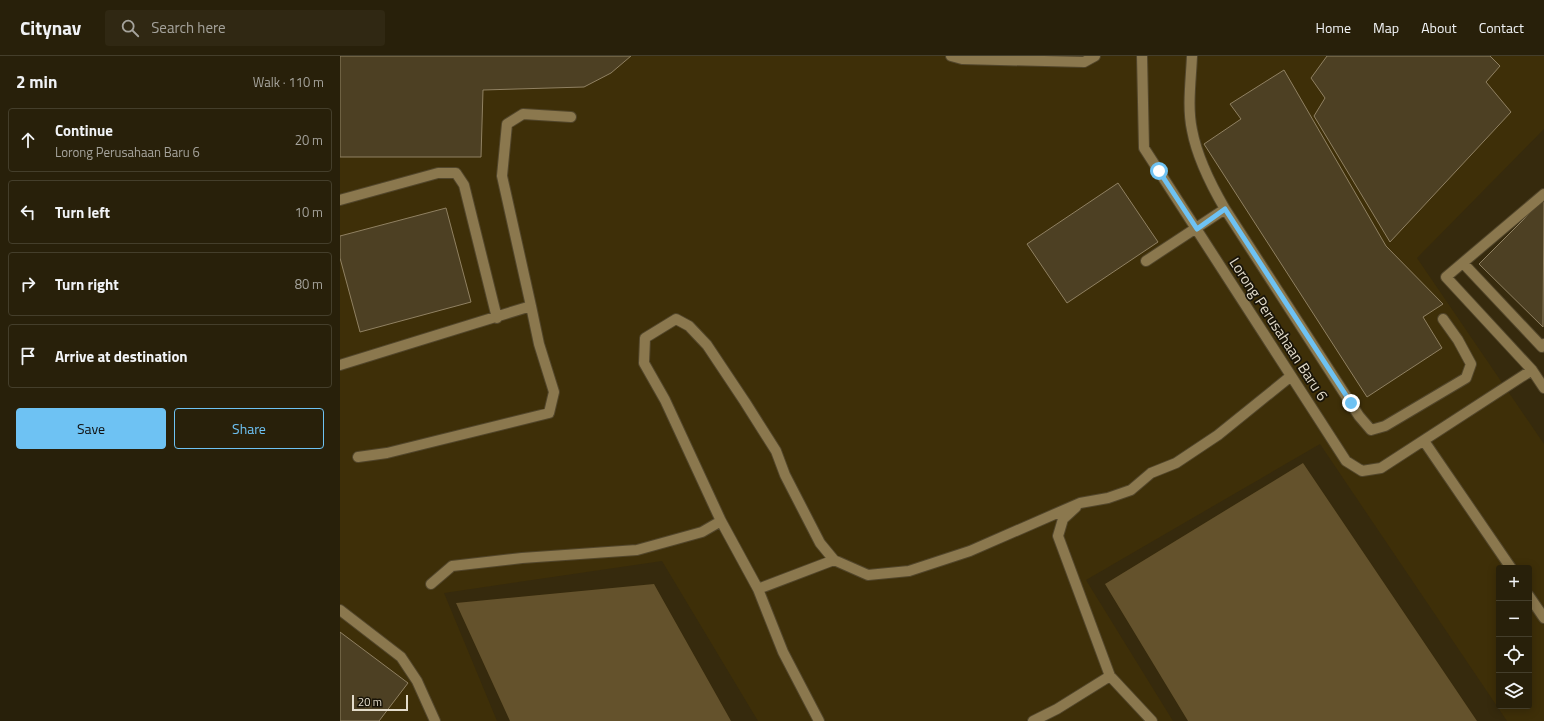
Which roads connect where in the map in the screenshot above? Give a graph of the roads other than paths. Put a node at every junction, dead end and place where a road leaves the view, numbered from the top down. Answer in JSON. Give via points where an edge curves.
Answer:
{"nodes":[{"id":1,"x":951,"y":56,"type":"edge"},
{"id":2,"x":1095,"y":56,"type":"edge"},
{"id":3,"x":1142,"y":56,"type":"edge"},
{"id":4,"x":1192,"y":56,"type":"edge"},
{"id":5,"x":571,"y":116,"type":"dead end"},
{"id":6,"x":1544,"y":194,"type":"edge"},
{"id":7,"x":340,"y":200,"type":"edge"},
{"id":8,"x":1225,"y":209,"type":"junction"},
{"id":9,"x":1197,"y":229,"type":"junction"},
{"id":10,"x":1146,"y":261,"type":"dead end"},
{"id":11,"x":1463,"y":263,"type":"junction"},
{"id":12,"x":531,"y":306,"type":"junction"},
{"id":13,"x":497,"y":318,"type":"junction"},
{"id":14,"x":1443,"y":318,"type":"dead end"},
{"id":15,"x":1544,"y":344,"type":"edge"},
{"id":16,"x":340,"y":365,"type":"edge"},
{"id":17,"x":1532,"y":370,"type":"junction"},
{"id":18,"x":1291,"y":376,"type":"junction"},
{"id":19,"x":1544,"y":388,"type":"edge"},
{"id":20,"x":1424,"y":440,"type":"junction"},
{"id":21,"x":358,"y":458,"type":"dead end"},
{"id":22,"x":1080,"y":503,"type":"junction"},
{"id":23,"x":721,"y":520,"type":"junction"},
{"id":24,"x":834,"y":560,"type":"junction"},
{"id":25,"x":1509,"y":565,"type":"edge"},
{"id":26,"x":431,"y":584,"type":"dead end"},
{"id":27,"x":758,"y":589,"type":"junction"},
{"id":28,"x":1532,"y":600,"type":"edge"},
{"id":29,"x":340,"y":610,"type":"edge"},
{"id":30,"x":1544,"y":618,"type":"edge"},
{"id":31,"x":1110,"y":676,"type":"junction"},
{"id":32,"x":435,"y":721,"type":"edge"},
{"id":33,"x":819,"y":721,"type":"edge"},
{"id":34,"x":1033,"y":721,"type":"edge"},
{"id":35,"x":1152,"y":721,"type":"edge"}],
"edges":[{"from":1,"to":2,"type":"street","via":[[962,59],[1084,62]]},
{"from":3,"to":9,"type":"street","name":"Lorong Perusahaan Baru 6","via":[[1144,148]]},
{"from":4,"to":8,"type":"street","via":[[1192,130],[1213,188]]},
{"from":5,"to":12,"type":"street","via":[[523,114],[507,124],[502,176]]},
{"from":6,"to":11,"type":"street"},
{"from":7,"to":13,"type":"street","via":[[438,173],[456,173],[464,185]]},
{"from":8,"to":9,"type":"street"},
{"from":8,"to":14,"type":"street","via":[[1359,416],[1371,430],[1385,426],[1466,378],[1471,364]]},
{"from":9,"to":10,"type":"street"},
{"from":9,"to":18,"type":"street","name":"Lorong Perusahaan Baru 6"},
{"from":11,"to":15,"type":"street","via":[[1542,347]]},
{"from":11,"to":17,"type":"street","via":[[1446,277]]},
{"from":12,"to":13,"type":"street"},
{"from":12,"to":21,"type":"street","via":[[539,344],[554,392],[549,413]]},
{"from":13,"to":16,"type":"street"},
{"from":17,"to":19,"type":"street"},
{"from":17,"to":20,"type":"street","name":"Lorong Perusahaan Baru 6"},
{"from":18,"to":20,"type":"street","name":"Lorong Perusahaan Baru 6","via":[[1346,461],[1362,471],[1381,468]]},
{"from":18,"to":22,"type":"street","via":[[1218,435],[1176,463],[1151,473],[1131,490],[1108,498]]},
{"from":20,"to":25,"type":"street"},
{"from":22,"to":24,"type":"street","via":[[970,551],[909,571],[868,575]]},
{"from":22,"to":31,"type":"street","via":[[1063,519],[1058,536]]},
{"from":23,"to":24,"type":"street","via":[[665,400],[644,363],[645,338],[676,319],[689,326],[708,346],[745,402],[776,451],[785,475],[820,543]]},
{"from":23,"to":26,"type":"street","via":[[702,532],[637,550],[452,566]]},
{"from":23,"to":27,"type":"street"},
{"from":24,"to":27,"type":"street"},
{"from":27,"to":33,"type":"street","via":[[784,652]]},
{"from":28,"to":30,"type":"street"},
{"from":29,"to":32,"type":"street","via":[[400,657],[417,681]]},
{"from":31,"to":34,"type":"street"},
{"from":31,"to":35,"type":"street"}]}
